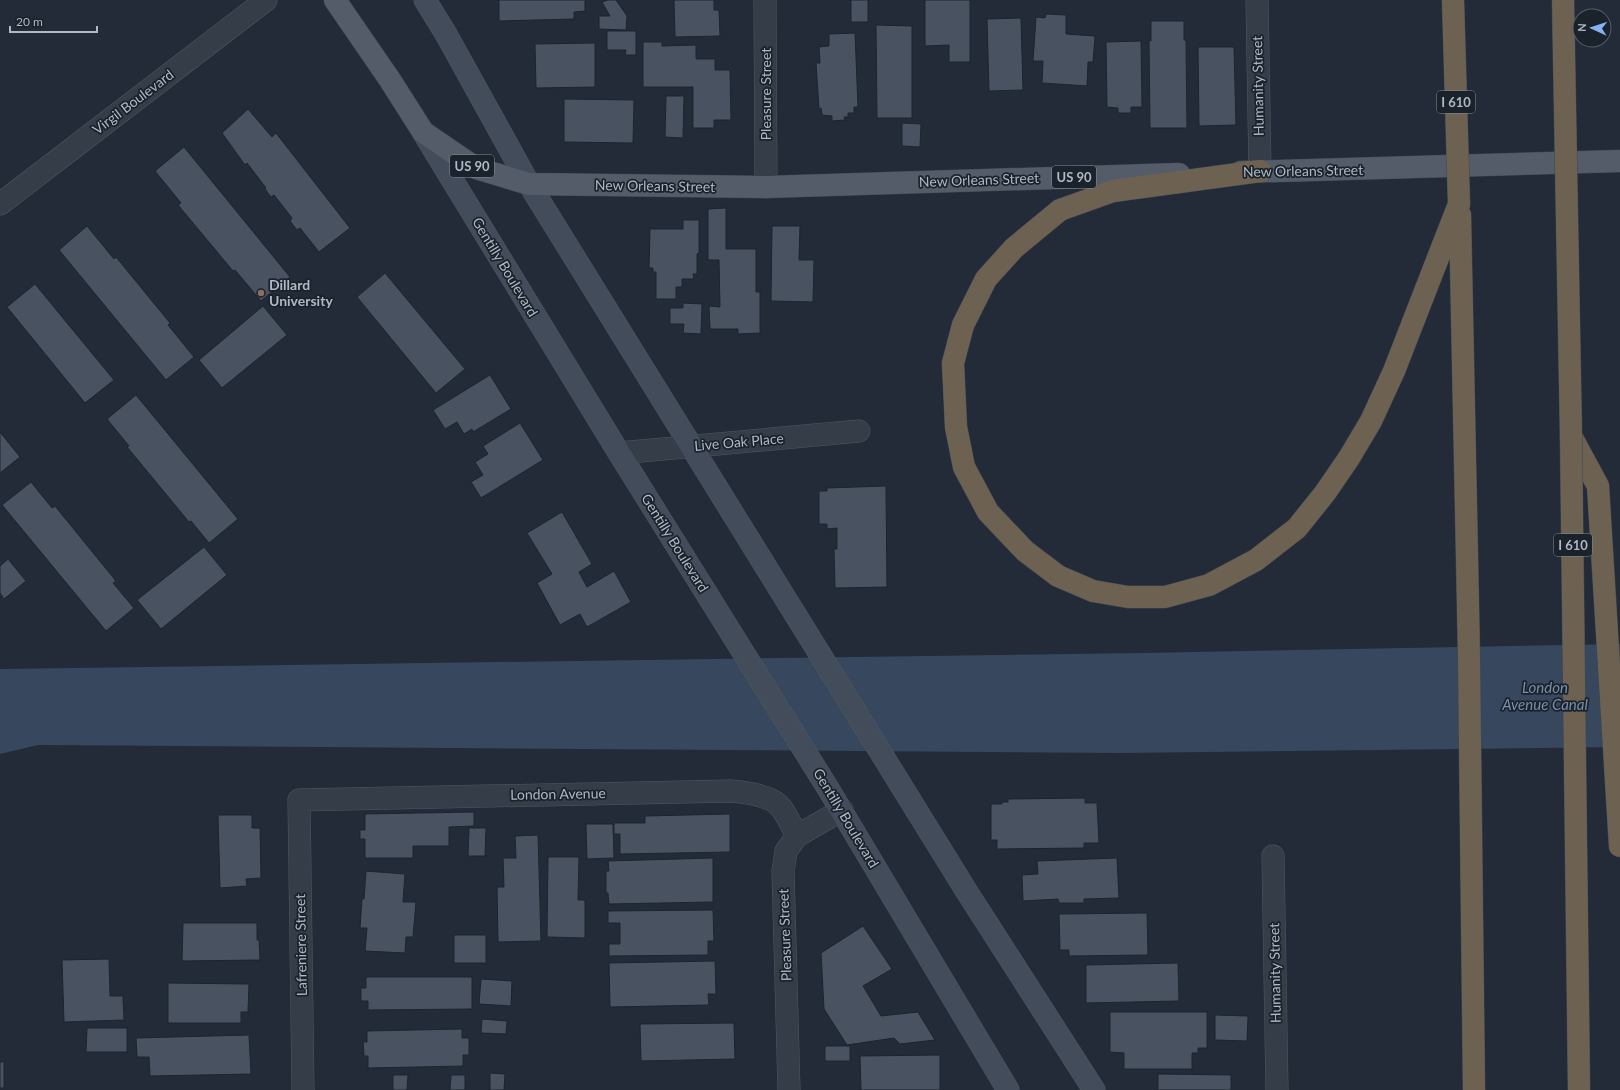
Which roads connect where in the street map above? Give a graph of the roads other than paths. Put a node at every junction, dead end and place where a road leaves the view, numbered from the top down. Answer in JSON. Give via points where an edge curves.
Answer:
{"nodes":[{"id":1,"x":266,"y":0,"type":"edge"},
{"id":2,"x":335,"y":0,"type":"edge"},
{"id":3,"x":425,"y":0,"type":"edge"},
{"id":4,"x":765,"y":0,"type":"edge"},
{"id":5,"x":1257,"y":0,"type":"edge"},
{"id":6,"x":1454,"y":0,"type":"edge"},
{"id":7,"x":1563,"y":0,"type":"edge"},
{"id":8,"x":423,"y":132,"type":"junction"},
{"id":9,"x":1620,"y":161,"type":"edge"},
{"id":10,"x":1260,"y":172,"type":"junction"},
{"id":11,"x":529,"y":184,"type":"junction"},
{"id":12,"x":766,"y":187,"type":"junction"},
{"id":13,"x":0,"y":204,"type":"edge"},
{"id":14,"x":1460,"y":204,"type":"junction"},
{"id":15,"x":859,"y":432,"type":"dead end"},
{"id":16,"x":1571,"y":436,"type":"junction"},
{"id":17,"x":692,"y":447,"type":"junction"},
{"id":18,"x":619,"y":453,"type":"junction"},
{"id":19,"x":299,"y":800,"type":"joint"},
{"id":20,"x":842,"y":810,"type":"junction"},
{"id":21,"x":797,"y":836,"type":"junction"},
{"id":22,"x":1620,"y":846,"type":"edge"},
{"id":23,"x":1273,"y":856,"type":"dead end"},
{"id":24,"x":303,"y":1090,"type":"edge"},
{"id":25,"x":789,"y":1090,"type":"edge"},
{"id":26,"x":1008,"y":1090,"type":"edge"},
{"id":27,"x":1094,"y":1090,"type":"edge"},
{"id":28,"x":1277,"y":1090,"type":"edge"},
{"id":29,"x":1474,"y":1090,"type":"edge"},
{"id":30,"x":1579,"y":1090,"type":"edge"}],
"edges":[{"from":1,"to":13,"type":"street","name":"Virgil Boulevard"},
{"from":2,"to":8,"type":"main road","name":"Gentilly Boulevard","number":"US 90"},
{"from":3,"to":11,"type":"main road"},
{"from":4,"to":12,"type":"street","name":"Pleasure Street"},
{"from":5,"to":10,"type":"street","name":"Humanity Street"},
{"from":6,"to":14,"type":"highway","number":"I 610","bridge":true},
{"from":7,"to":16,"type":"highway","number":"I 610","bridge":true},
{"from":8,"to":11,"type":"main road","name":"New Orleans Street","number":"US 90","via":[[476,168]]},
{"from":8,"to":18,"type":"main road","name":"Gentilly Boulevard"},
{"from":9,"to":10,"type":"main road","name":"New Orleans Street","number":"US 90"},
{"from":10,"to":12,"type":"main road","name":"New Orleans Street","number":"US 90"},
{"from":10,"to":14,"type":"highway","via":[[1113,191],[1060,210],[1014,248],[986,279],[963,325],[953,363],[956,426],[964,467],[988,512],[1025,551],[1058,576],[1093,591],[1128,597],[1165,597],[1209,585],[1256,560],[1297,528],[1326,493],[1371,421],[1394,371]]},
{"from":11,"to":12,"type":"main road","name":"New Orleans Street","number":"US 90"},
{"from":11,"to":17,"type":"main road"},
{"from":14,"to":29,"type":"highway","number":"I 610"},
{"from":15,"to":17,"type":"street","name":"Live Oak Place"},
{"from":16,"to":22,"type":"highway","via":[[1598,486]]},
{"from":16,"to":30,"type":"highway","number":"I 610","bridge":true},
{"from":17,"to":18,"type":"street","name":"Live Oak Place"},
{"from":17,"to":27,"type":"main road","via":[[967,892]]},
{"from":18,"to":20,"type":"main road","name":"Gentilly Boulevard"},
{"from":19,"to":21,"type":"street","name":"London Avenue","via":[[745,792],[775,802]]},
{"from":19,"to":24,"type":"street","name":"Lafreniere Street"},
{"from":20,"to":21,"type":"street","name":"Pleasure Street"},
{"from":20,"to":26,"type":"main road","name":"Gentilly Boulevard"},
{"from":21,"to":25,"type":"street","name":"Pleasure Street","via":[[786,851],[783,871]]},
{"from":23,"to":28,"type":"street","name":"Humanity Street"}]}
